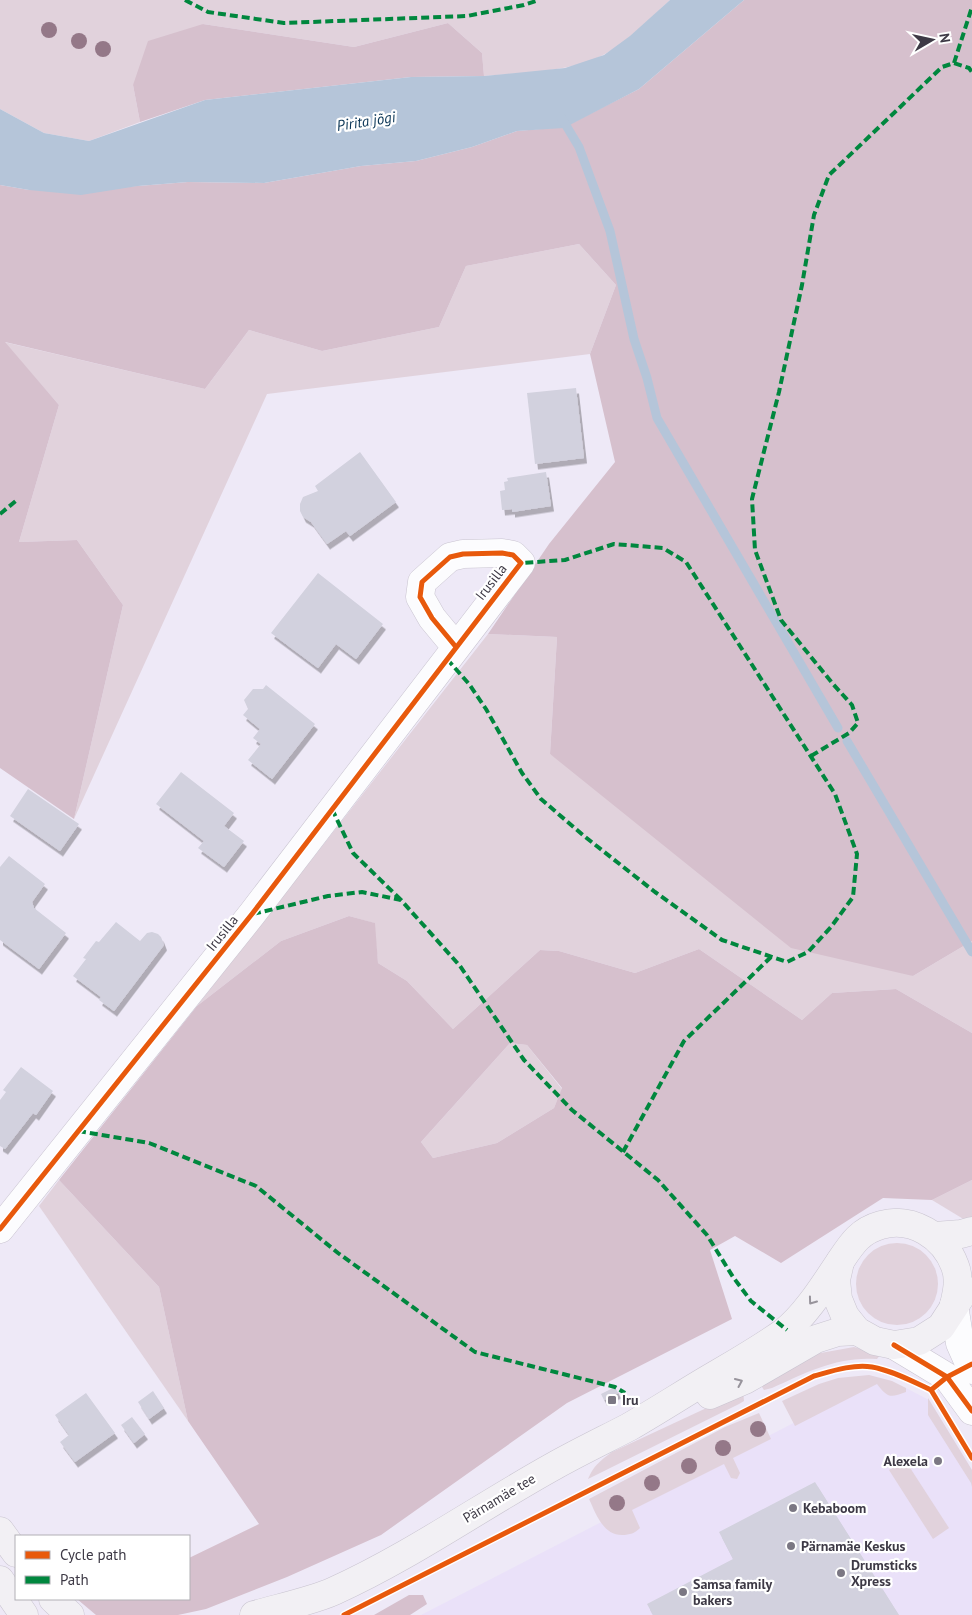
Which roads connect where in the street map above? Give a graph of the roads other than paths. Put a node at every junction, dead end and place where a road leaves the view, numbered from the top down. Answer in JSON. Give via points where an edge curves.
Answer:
{"nodes":[{"id":1,"x":456,"y":647,"type":"dead end"},
{"id":2,"x":0,"y":1229,"type":"edge"},
{"id":3,"x":972,"y":1231,"type":"edge"},
{"id":4,"x":934,"y":1236,"type":"junction"},
{"id":5,"x":840,"y":1262,"type":"junction"},
{"id":6,"x":972,"y":1282,"type":"edge"},
{"id":7,"x":954,"y":1305,"type":"junction"},
{"id":8,"x":857,"y":1331,"type":"junction"},
{"id":9,"x":894,"y":1345,"type":"junction"},
{"id":10,"x":972,"y":1370,"type":"edge"},
{"id":11,"x":972,"y":1411,"type":"edge"},
{"id":12,"x":629,"y":1426,"type":"junction"},
{"id":13,"x":0,"y":1531,"type":"edge"},
{"id":14,"x":15,"y":1553,"type":"edge"},
{"id":15,"x":0,"y":1580,"type":"edge"},
{"id":16,"x":332,"y":1592,"type":"junction"},
{"id":17,"x":50,"y":1600,"type":"edge"},
{"id":18,"x":54,"y":1600,"type":"edge"},
{"id":19,"x":24,"y":1615,"type":"edge"},
{"id":20,"x":61,"y":1615,"type":"edge"},
{"id":21,"x":70,"y":1615,"type":"edge"},
{"id":22,"x":254,"y":1615,"type":"edge"},
{"id":23,"x":293,"y":1615,"type":"edge"}],
"edges":[{"from":1,"to":2,"type":"street","name":"Irusilla","via":[[252,914]]},
{"from":3,"to":4,"type":"main road"},
{"from":4,"to":5,"type":"main road","via":[[918,1227],[899,1223],[881,1225],[850,1245]]},
{"from":4,"to":7,"type":"main road","via":[[956,1267],[958,1286]]},
{"from":5,"to":8,"type":"main road","via":[[836,1280],[838,1299],[845,1316]]},
{"from":5,"to":12,"type":"main road","name":"Pärnamäe tee","one_way":true,"via":[[787,1330]]},
{"from":6,"to":7,"type":"main road"},
{"from":7,"to":9,"type":"main road","via":[[941,1327],[919,1341]]},
{"from":7,"to":10,"type":"street","via":[[960,1343]]},
{"from":8,"to":9,"type":"main road","via":[[874,1341]]},
{"from":12,"to":8,"type":"main road","one_way":true,"via":[[745,1380],[816,1339],[838,1332]]},
{"from":9,"to":11,"type":"street","via":[[947,1377]]},
{"from":12,"to":16,"type":"main road","name":"Pärnamäe tee","via":[[554,1466],[399,1559]]},
{"from":13,"to":14,"type":"main road"},
{"from":15,"to":19,"type":"main road"},
{"from":16,"to":22,"type":"main road","name":"Pärnamäe tee"},
{"from":16,"to":23,"type":"main road"},
{"from":17,"to":20,"type":"main road"},
{"from":18,"to":21,"type":"main road"}]}
